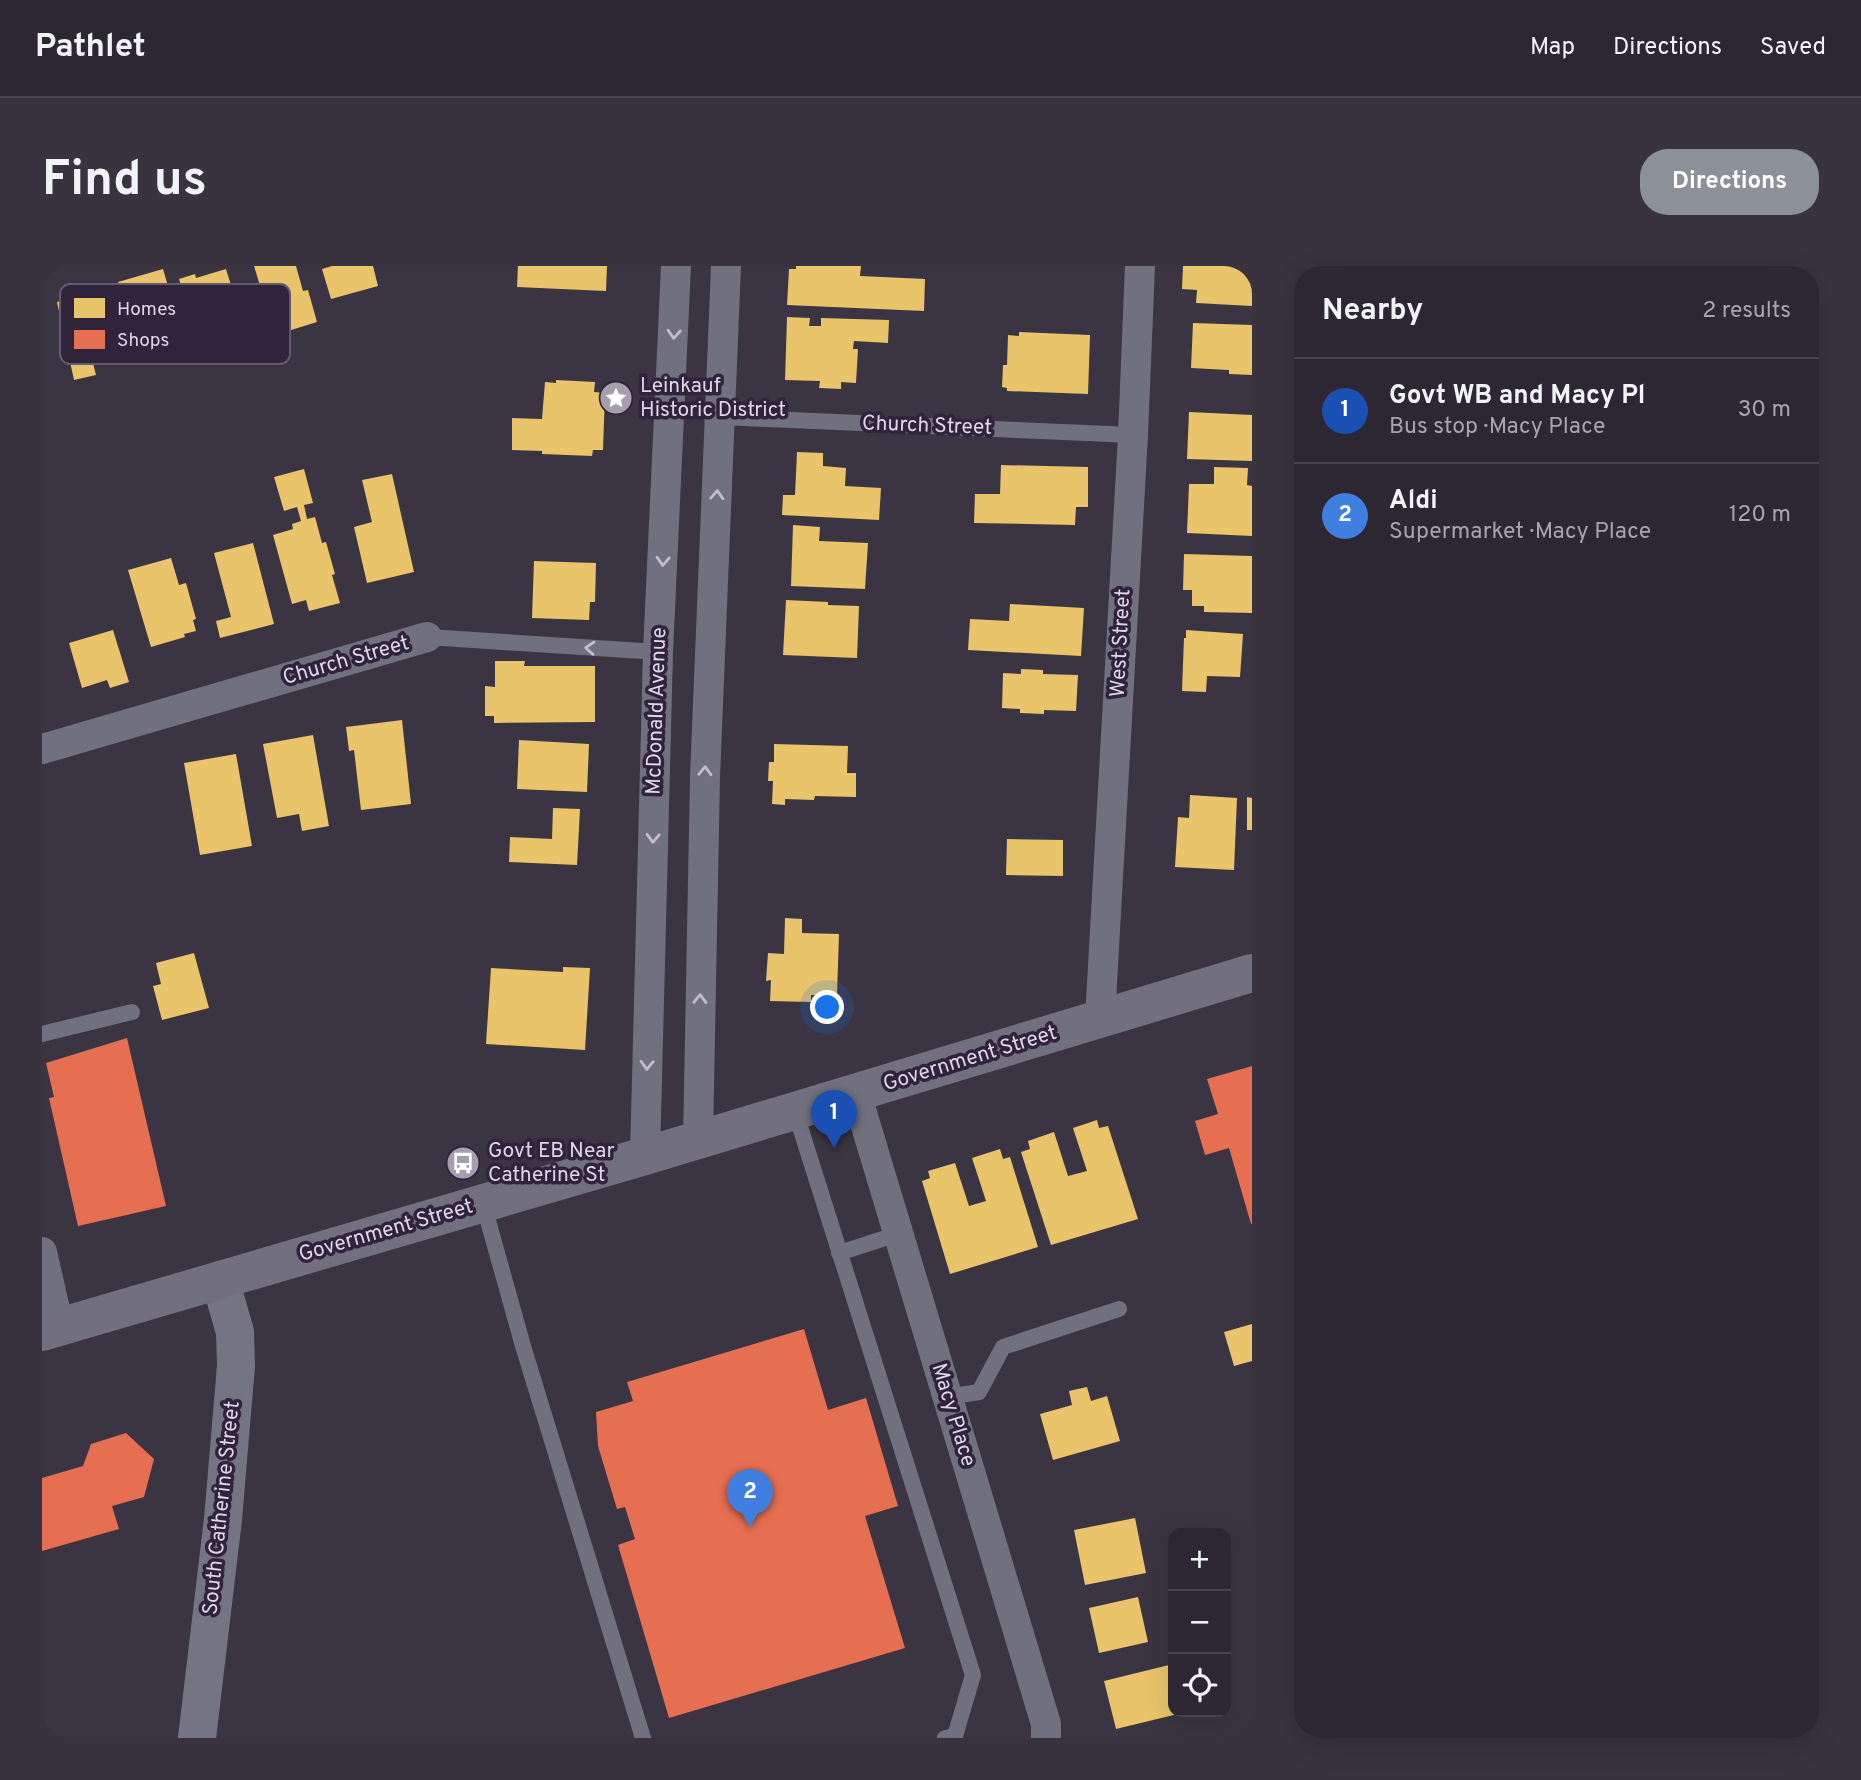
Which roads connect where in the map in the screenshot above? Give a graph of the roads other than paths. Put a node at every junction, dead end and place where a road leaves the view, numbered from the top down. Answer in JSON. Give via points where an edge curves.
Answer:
{"nodes":[{"id":1,"x":676,"y":266,"type":"edge"},
{"id":2,"x":726,"y":266,"type":"edge"},
{"id":3,"x":1140,"y":266,"type":"edge"},
{"id":4,"x":720,"y":417,"type":"junction"},
{"id":5,"x":1133,"y":435,"type":"junction"},
{"id":6,"x":427,"y":637,"type":"joint"},
{"id":7,"x":658,"y":652,"type":"junction"},
{"id":8,"x":42,"y":749,"type":"edge"},
{"id":9,"x":1252,"y":974,"type":"edge"},
{"id":10,"x":132,"y":1012,"type":"dead end"},
{"id":11,"x":1100,"y":1019,"type":"junction"},
{"id":12,"x":42,"y":1034,"type":"edge"},
{"id":13,"x":856,"y":1093,"type":"junction"},
{"id":14,"x":795,"y":1111,"type":"junction"},
{"id":15,"x":698,"y":1140,"type":"junction"},
{"id":16,"x":645,"y":1157,"type":"junction"},
{"id":17,"x":483,"y":1203,"type":"junction"},
{"id":18,"x":898,"y":1234,"type":"junction"},
{"id":19,"x":42,"y":1252,"type":"edge"},
{"id":20,"x":839,"y":1253,"type":"junction"},
{"id":21,"x":220,"y":1280,"type":"junction"},
{"id":22,"x":1119,"y":1309,"type":"dead end"},
{"id":23,"x":51,"y":1330,"type":"edge"},
{"id":24,"x":947,"y":1397,"type":"junction"},
{"id":25,"x":197,"y":1738,"type":"edge"},
{"id":26,"x":643,"y":1738,"type":"edge"},
{"id":27,"x":946,"y":1738,"type":"edge"},
{"id":28,"x":1046,"y":1738,"type":"edge"}],
"edges":[{"from":1,"to":7,"type":"street","name":"McDonald Avenue","one_way":true},
{"from":2,"to":4,"type":"street"},
{"from":3,"to":5,"type":"street","name":"West Street"},
{"from":4,"to":5,"type":"lane","name":"Church Street"},
{"from":15,"to":4,"type":"street","one_way":true,"via":[[705,777]]},
{"from":5,"to":11,"type":"street","name":"West Street"},
{"from":7,"to":6,"type":"lane","name":"Church Street","one_way":true},
{"from":6,"to":8,"type":"street","name":"Church Street"},
{"from":7,"to":16,"type":"street","name":"McDonald Avenue","one_way":true},
{"from":9,"to":11,"type":"main road","name":"Government Street"},
{"from":10,"to":12,"type":"lane"},
{"from":11,"to":13,"type":"main road","name":"Government Street"},
{"from":13,"to":14,"type":"main road","name":"Government Street"},
{"from":13,"to":18,"type":"street","name":"Macy Place"},
{"from":14,"to":15,"type":"main road","name":"Government Street"},
{"from":14,"to":20,"type":"lane"},
{"from":15,"to":16,"type":"main road","name":"Government Street"},
{"from":16,"to":17,"type":"main road","name":"Government Street"},
{"from":17,"to":21,"type":"main road","name":"Government Street"},
{"from":17,"to":26,"type":"lane"},
{"from":18,"to":20,"type":"lane"},
{"from":18,"to":24,"type":"street","name":"Macy Place"},
{"from":19,"to":23,"type":"street"},
{"from":20,"to":27,"type":"lane","via":[[972,1675],[955,1736]]},
{"from":21,"to":23,"type":"main road","name":"Government Street"},
{"from":21,"to":25,"type":"street","name":"South Catherine Street","via":[[235,1332],[236,1366]]},
{"from":22,"to":24,"type":"lane","via":[[1003,1347],[979,1392]]},
{"from":24,"to":28,"type":"street","name":"Macy Place","via":[[1046,1724]]}]}
